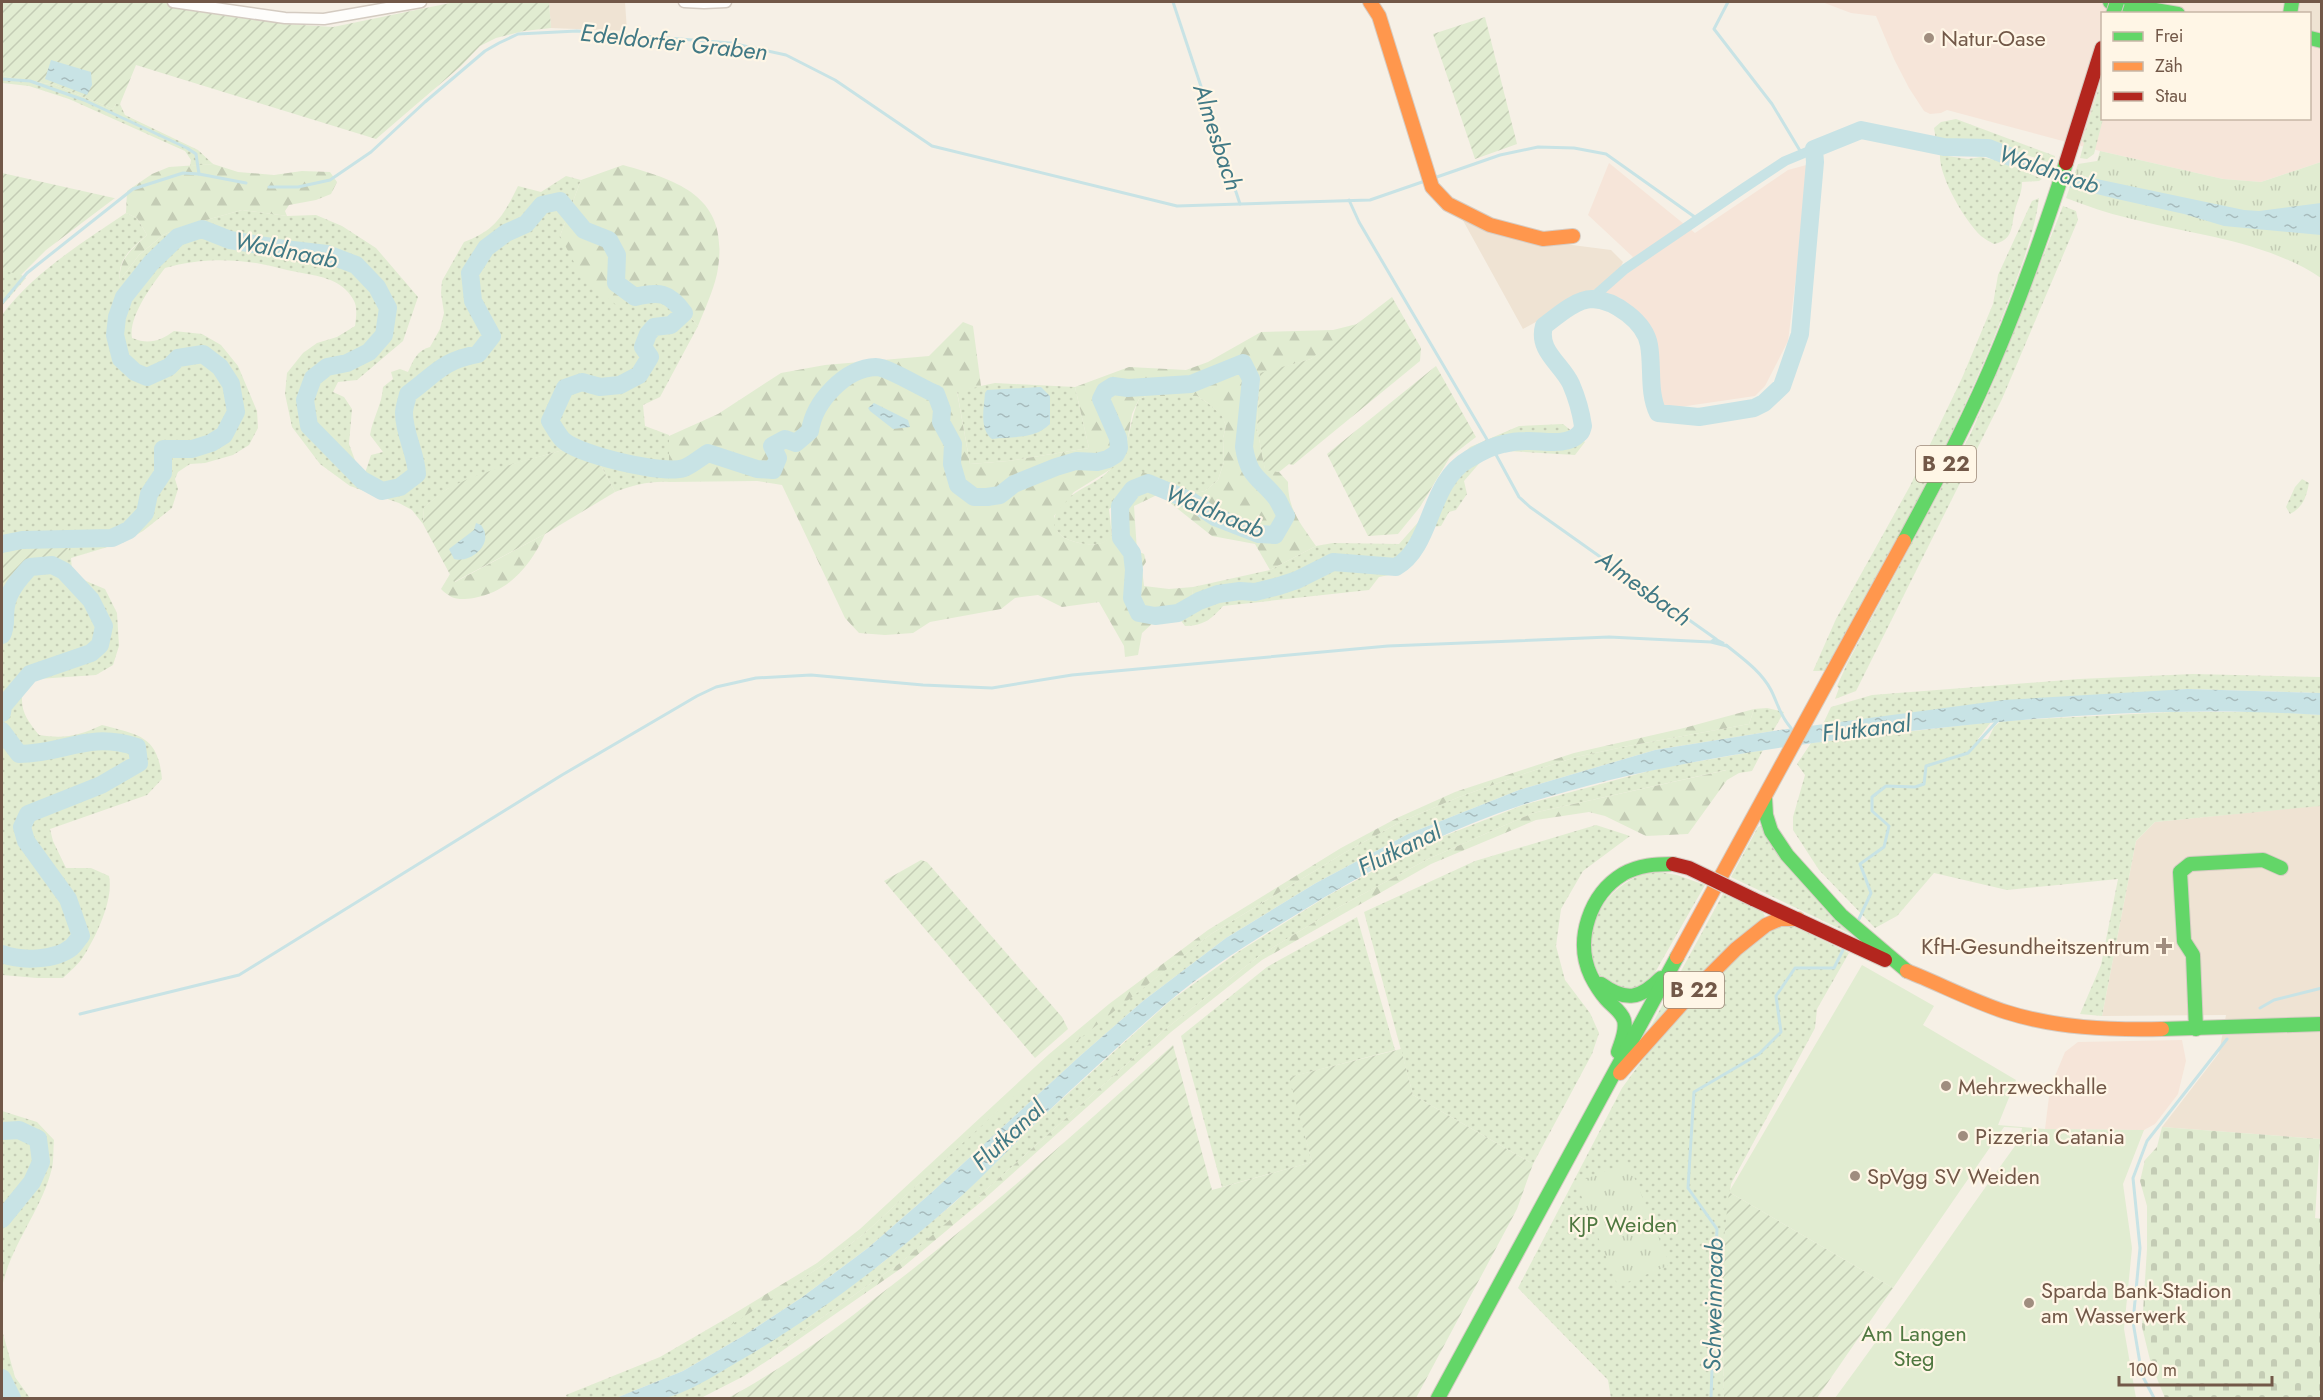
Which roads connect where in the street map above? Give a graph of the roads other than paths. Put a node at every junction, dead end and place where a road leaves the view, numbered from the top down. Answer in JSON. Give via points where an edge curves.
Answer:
{"nodes":[{"id":1,"x":173,"y":2,"type":"edge"},
{"id":2,"x":421,"y":2,"type":"edge"},
{"id":3,"x":684,"y":2,"type":"edge"},
{"id":4,"x":726,"y":2,"type":"edge"},
{"id":5,"x":1370,"y":2,"type":"edge"},
{"id":6,"x":2110,"y":2,"type":"edge"},
{"id":7,"x":2167,"y":12,"type":"edge"},
{"id":8,"x":2101,"y":54,"type":"edge"},
{"id":9,"x":1573,"y":236,"type":"dead end"},
{"id":10,"x":1765,"y":798,"type":"junction"},
{"id":11,"x":2281,"y":868,"type":"dead end"},
{"id":12,"x":1798,"y":919,"type":"junction"},
{"id":13,"x":1876,"y":951,"type":"junction"},
{"id":14,"x":1679,"y":956,"type":"junction"},
{"id":15,"x":1591,"y":976,"type":"junction"},
{"id":16,"x":2322,"y":1024,"type":"edge"},
{"id":17,"x":2196,"y":1029,"type":"junction"},
{"id":18,"x":1606,"y":1086,"type":"junction"},
{"id":19,"x":1438,"y":1398,"type":"edge"}],
"edges":[{"from":1,"to":2,"type":"street","via":[[285,18],[324,18]]},
{"from":3,"to":4,"type":"street"},
{"from":5,"to":9,"type":"main road","via":[[1379,16],[1429,181],[1448,204],[1490,225],[1543,239]]},
{"from":6,"to":7,"type":"main road"},
{"from":8,"to":10,"type":"main road","number":"B 22","via":[[2049,217],[1998,349],[1945,465]]},
{"from":10,"to":13,"type":"main road","via":[[1771,831],[1787,855]]},
{"from":10,"to":14,"type":"main road","number":"B 22"},
{"from":11,"to":17,"type":"main road","via":[[2263,860],[2190,864],[2180,872],[2184,941],[2193,955]]},
{"from":12,"to":13,"type":"main road"},
{"from":12,"to":15,"type":"main road","bridge":true,"via":[[1689,868],[1673,864],[1640,867],[1609,884],[1585,926],[1586,960]]},
{"from":12,"to":18,"type":"main road","number":"B 22","via":[[1780,919],[1766,925],[1736,949]]},
{"from":13,"to":17,"type":"main road","via":[[1907,971],[2006,1012],[2067,1026]]},
{"from":14,"to":15,"type":"main road","via":[[1650,990],[1637,997],[1612,993]]},
{"from":14,"to":18,"type":"main road","number":"B 22"},
{"from":15,"to":18,"type":"main road","via":[[1622,1016],[1625,1028]]},
{"from":16,"to":17,"type":"main road"},
{"from":18,"to":19,"type":"main road","number":"B 22"}]}
